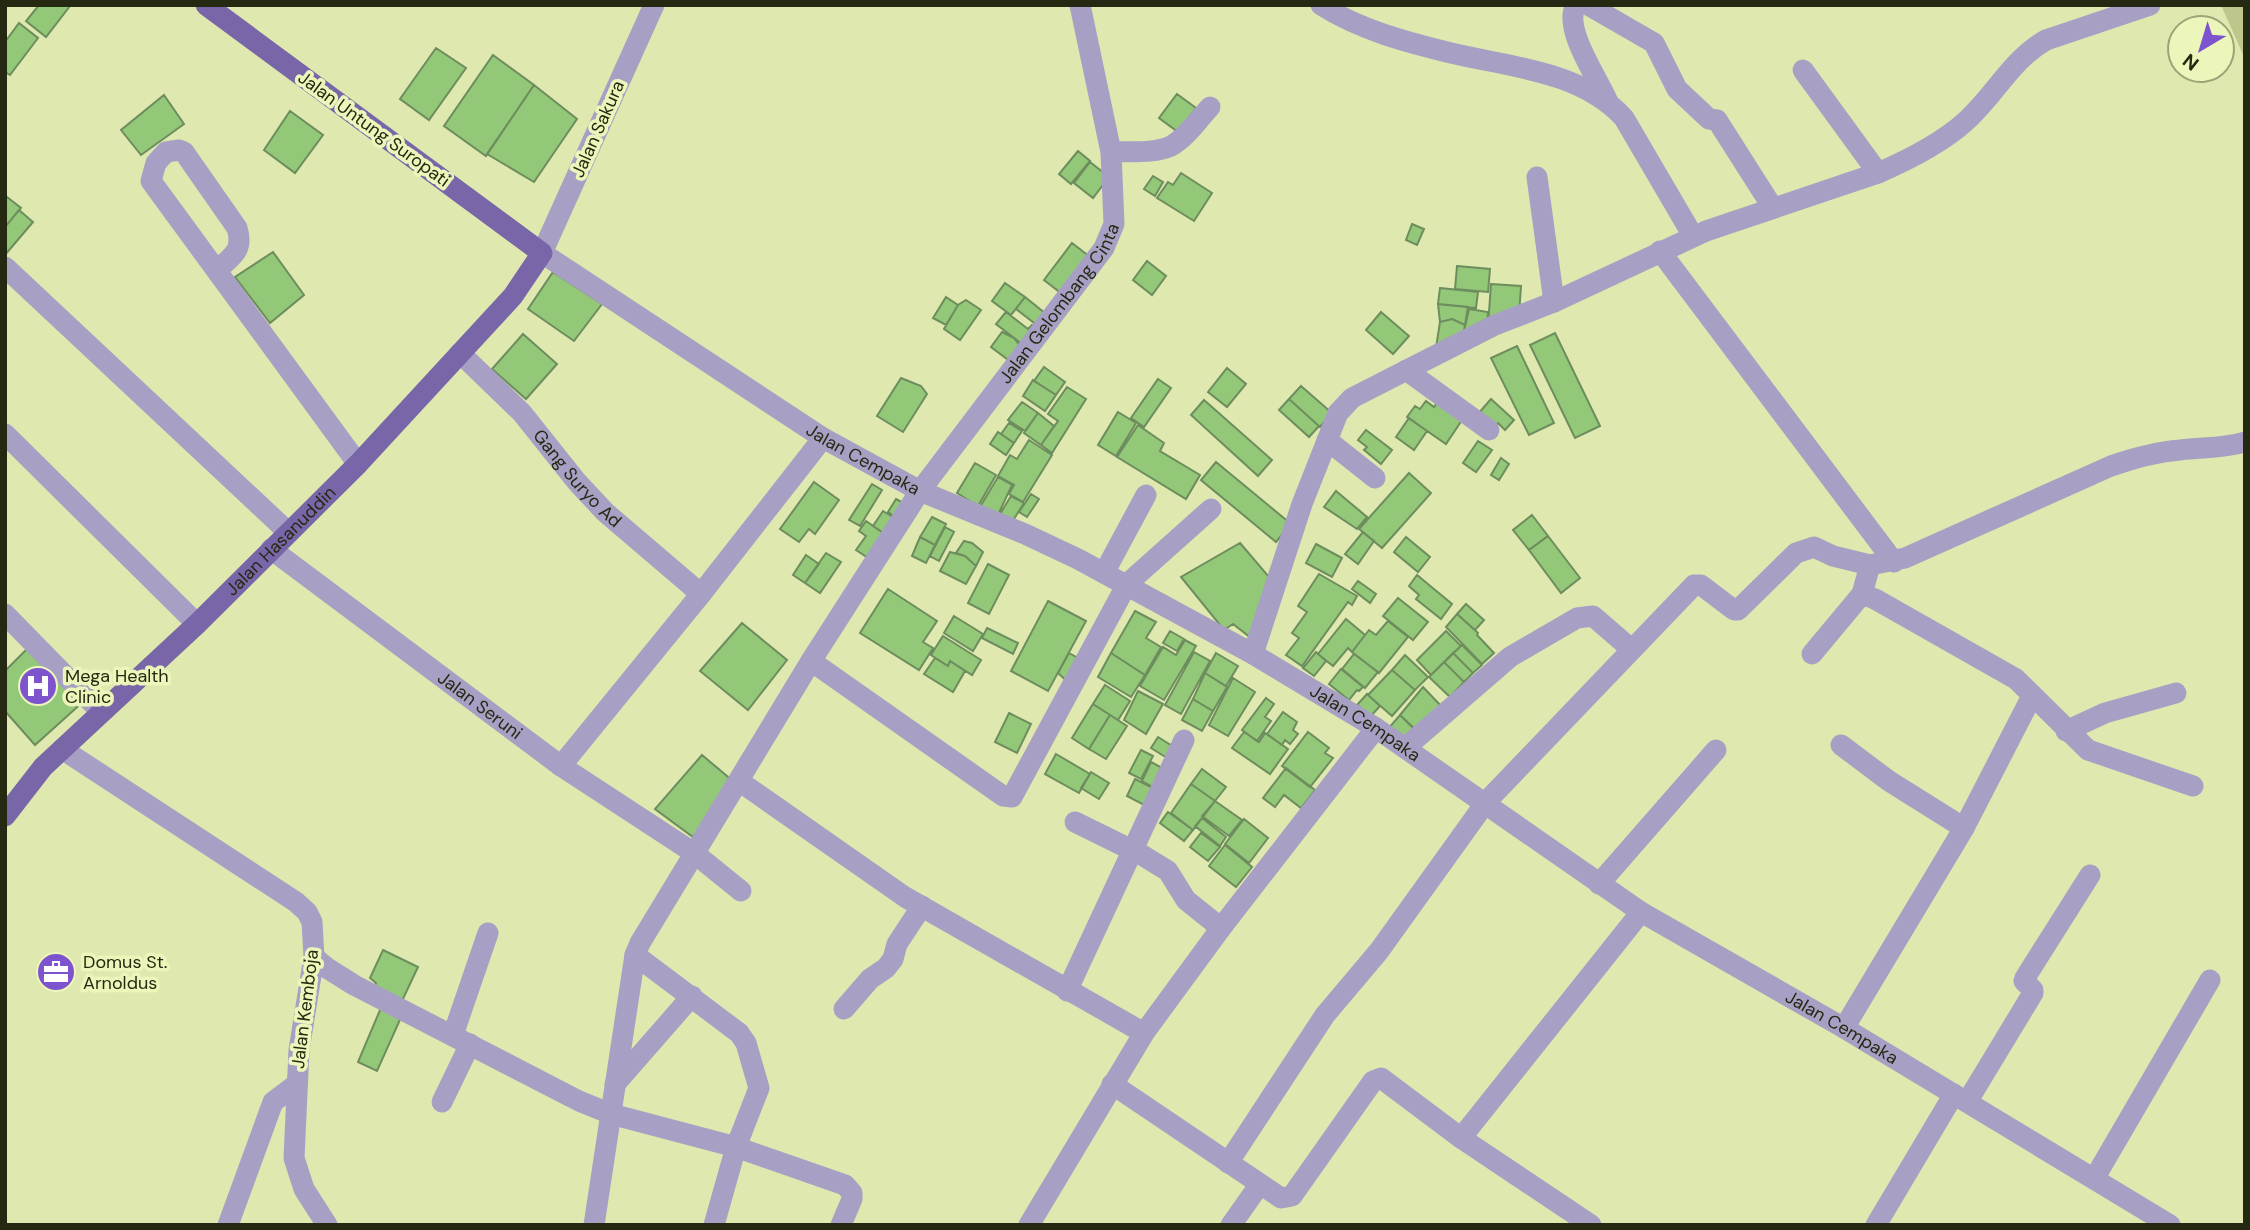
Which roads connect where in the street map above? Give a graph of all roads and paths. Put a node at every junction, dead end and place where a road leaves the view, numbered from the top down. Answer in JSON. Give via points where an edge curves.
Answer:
{"nodes":[{"id":1,"x":206,"y":5,"type":"edge"},
{"id":2,"x":654,"y":5,"type":"edge"},
{"id":3,"x":1080,"y":5,"type":"edge"},
{"id":4,"x":1321,"y":5,"type":"edge"},
{"id":5,"x":1576,"y":5,"type":"edge"},
{"id":6,"x":1588,"y":5,"type":"edge"},
{"id":7,"x":2150,"y":5,"type":"edge"},
{"id":8,"x":1803,"y":70,"type":"dead end"},
{"id":9,"x":1608,"y":102,"type":"junction"},
{"id":10,"x":1210,"y":107,"type":"dead end"},
{"id":11,"x":1111,"y":152,"type":"junction"},
{"id":12,"x":1878,"y":173,"type":"junction"},
{"id":13,"x":1537,"y":177,"type":"dead end"},
{"id":14,"x":1773,"y":208,"type":"junction"},
{"id":15,"x":1693,"y":236,"type":"junction"},
{"id":16,"x":1660,"y":251,"type":"junction"},
{"id":17,"x":542,"y":253,"type":"junction"},
{"id":18,"x":5,"y":267,"type":"edge"},
{"id":19,"x":217,"y":271,"type":"junction"},
{"id":20,"x":1554,"y":302,"type":"junction"},
{"id":21,"x":460,"y":353,"type":"junction"},
{"id":22,"x":1406,"y":370,"type":"junction"},
{"id":23,"x":1489,"y":430,"type":"dead end"},
{"id":24,"x":5,"y":434,"type":"edge"},
{"id":25,"x":823,"y":438,"type":"junction"},
{"id":26,"x":1327,"y":440,"type":"junction"},
{"id":27,"x":2245,"y":442,"type":"edge"},
{"id":28,"x":358,"y":464,"type":"junction"},
{"id":29,"x":1375,"y":478,"type":"dead end"},
{"id":30,"x":920,"y":491,"type":"junction"},
{"id":31,"x":1146,"y":495,"type":"dead end"},
{"id":32,"x":1210,"y":509,"type":"dead end"},
{"id":33,"x":288,"y":532,"type":"junction"},
{"id":34,"x":271,"y":549,"type":"junction"},
{"id":35,"x":1895,"y":562,"type":"junction"},
{"id":36,"x":1870,"y":565,"type":"junction"},
{"id":37,"x":1104,"y":573,"type":"junction"},
{"id":38,"x":1127,"y":584,"type":"junction"},
{"id":39,"x":701,"y":594,"type":"junction"},
{"id":40,"x":1862,"y":594,"type":"junction"},
{"id":41,"x":5,"y":614,"type":"edge"},
{"id":42,"x":197,"y":624,"type":"junction"},
{"id":43,"x":1632,"y":649,"type":"junction"},
{"id":44,"x":1254,"y":654,"type":"junction"},
{"id":45,"x":1812,"y":654,"type":"dead end"},
{"id":46,"x":811,"y":661,"type":"junction"},
{"id":47,"x":2176,"y":693,"type":"dead end"},
{"id":48,"x":2032,"y":696,"type":"junction"},
{"id":49,"x":101,"y":712,"type":"junction"},
{"id":50,"x":1376,"y":728,"type":"junction"},
{"id":51,"x":2066,"y":731,"type":"junction"},
{"id":52,"x":1184,"y":740,"type":"dead end"},
{"id":53,"x":1841,"y":745,"type":"dead end"},
{"id":54,"x":1405,"y":748,"type":"junction"},
{"id":55,"x":62,"y":749,"type":"junction"},
{"id":56,"x":1716,"y":750,"type":"dead end"},
{"id":57,"x":561,"y":766,"type":"junction"},
{"id":58,"x":739,"y":781,"type":"junction"},
{"id":59,"x":2193,"y":786,"type":"dead end"},
{"id":60,"x":1486,"y":802,"type":"junction"},
{"id":61,"x":5,"y":816,"type":"edge"},
{"id":62,"x":1075,"y":822,"type":"dead end"},
{"id":63,"x":1964,"y":828,"type":"junction"},
{"id":64,"x":1131,"y":850,"type":"junction"},
{"id":65,"x":694,"y":853,"type":"junction"},
{"id":66,"x":2090,"y":875,"type":"dead end"},
{"id":67,"x":1599,"y":884,"type":"junction"},
{"id":68,"x":741,"y":891,"type":"dead end"},
{"id":69,"x":922,"y":906,"type":"junction"},
{"id":70,"x":1641,"y":912,"type":"junction"},
{"id":71,"x":1221,"y":928,"type":"junction"},
{"id":72,"x":488,"y":933,"type":"dead end"},
{"id":73,"x":635,"y":954,"type":"junction"},
{"id":74,"x":314,"y":957,"type":"junction"},
{"id":75,"x":2210,"y":980,"type":"dead end"},
{"id":76,"x":1068,"y":991,"type":"junction"},
{"id":77,"x":692,"y":996,"type":"junction"},
{"id":78,"x":844,"y":1009,"type":"dead end"},
{"id":79,"x":1844,"y":1028,"type":"junction"},
{"id":80,"x":1144,"y":1033,"type":"junction"},
{"id":81,"x":462,"y":1040,"type":"junction"},
{"id":82,"x":296,"y":1084,"type":"junction"},
{"id":83,"x":615,"y":1084,"type":"junction"},
{"id":84,"x":1112,"y":1084,"type":"junction"},
{"id":85,"x":1960,"y":1098,"type":"junction"},
{"id":86,"x":442,"y":1102,"type":"dead end"},
{"id":87,"x":611,"y":1114,"type":"junction"},
{"id":88,"x":1461,"y":1138,"type":"junction"},
{"id":89,"x":736,"y":1147,"type":"junction"},
{"id":90,"x":1228,"y":1163,"type":"junction"},
{"id":91,"x":2094,"y":1179,"type":"junction"},
{"id":92,"x":1260,"y":1184,"type":"junction"},
{"id":93,"x":228,"y":1225,"type":"edge"},
{"id":94,"x":327,"y":1225,"type":"edge"},
{"id":95,"x":594,"y":1225,"type":"edge"},
{"id":96,"x":714,"y":1225,"type":"edge"},
{"id":97,"x":841,"y":1225,"type":"edge"},
{"id":98,"x":1029,"y":1225,"type":"edge"},
{"id":99,"x":1231,"y":1225,"type":"edge"},
{"id":100,"x":1591,"y":1225,"type":"edge"},
{"id":101,"x":1876,"y":1225,"type":"edge"},
{"id":102,"x":2170,"y":1225,"type":"edge"}],
"edges":[{"from":1,"to":17,"type":"main road","name":"Jalan Untung Suropati"},
{"from":2,"to":17,"type":"street","name":"Jalan Sakura"},
{"from":3,"to":11,"type":"street","name":"Jalan Gelombang Cinta"},
{"from":4,"to":9,"type":"street","via":[[1367,29],[1565,79]]},
{"from":5,"to":9,"type":"street","via":[[1572,12],[1575,36]]},
{"from":6,"to":14,"type":"street","via":[[1654,43],[1677,89],[1709,119],[1717,120]]},
{"from":7,"to":12,"type":"street","via":[[2034,47],[1965,122]]},
{"from":8,"to":12,"type":"street"},
{"from":9,"to":15,"type":"street","via":[[1624,118]]},
{"from":10,"to":11,"type":"street","via":[[1169,147]]},
{"from":11,"to":30,"type":"street","name":"Jalan Gelombang Cinta","via":[[1114,225],[1104,248]]},
{"from":12,"to":14,"type":"street"},
{"from":13,"to":20,"type":"street"},
{"from":14,"to":15,"type":"street"},
{"from":15,"to":16,"type":"street"},
{"from":16,"to":20,"type":"street"},
{"from":16,"to":35,"type":"street"},
{"from":17,"to":21,"type":"main road","name":"Jalan Hasanuddin","via":[[513,296]]},
{"from":17,"to":25,"type":"street","name":"Jalan Cempaka"},
{"from":18,"to":33,"type":"street"},
{"from":19,"to":19,"type":"street","via":[[237,251],[237,228],[184,152],[166,152],[156,163],[151,181]]},
{"from":19,"to":28,"type":"street"},
{"from":20,"to":22,"type":"street","via":[[1495,325]]},
{"from":21,"to":28,"type":"main road","name":"Jalan Hasanuddin"},
{"from":21,"to":39,"type":"street","name":"Gang Suryo Ad","via":[[522,413],[606,512]]},
{"from":22,"to":23,"type":"street"},
{"from":22,"to":26,"type":"street","via":[[1344,406]]},
{"from":24,"to":42,"type":"street"},
{"from":25,"to":30,"type":"street","name":"Jalan Cempaka"},
{"from":25,"to":39,"type":"street"},
{"from":26,"to":29,"type":"street"},
{"from":26,"to":44,"type":"street"},
{"from":27,"to":35,"type":"street","via":[[2141,455]]},
{"from":28,"to":33,"type":"main road","name":"Jalan Hasanuddin"},
{"from":30,"to":37,"type":"street","name":"Jalan Cempaka"},
{"from":30,"to":46,"type":"street","name":"Jalan Gelombang Cinta"},
{"from":31,"to":37,"type":"street"},
{"from":32,"to":38,"type":"street"},
{"from":33,"to":34,"type":"main road","name":"Jalan Hasanuddin"},
{"from":34,"to":42,"type":"main road","name":"Jalan Hasanuddin"},
{"from":34,"to":57,"type":"street","name":"Jalan Seruni"},
{"from":35,"to":36,"type":"street"},
{"from":36,"to":40,"type":"street"},
{"from":36,"to":43,"type":"street","via":[[1814,547],[1803,549],[1738,610],[1702,585],[1694,585]]},
{"from":37,"to":38,"type":"street","name":"Jalan Cempaka"},
{"from":38,"to":44,"type":"street","name":"Jalan Cempaka"},
{"from":38,"to":46,"type":"street","via":[[1012,797],[1003,796]]},
{"from":39,"to":57,"type":"street"},
{"from":40,"to":45,"type":"street"},
{"from":40,"to":48,"type":"street","via":[[2016,679]]},
{"from":41,"to":49,"type":"street"},
{"from":42,"to":49,"type":"main road","name":"Jalan Hasanuddin"},
{"from":43,"to":54,"type":"street","via":[[1593,616],[1577,618],[1510,657]]},
{"from":43,"to":60,"type":"street"},
{"from":44,"to":50,"type":"street","name":"Jalan Cempaka"},
{"from":46,"to":58,"type":"street","name":"Jalan Gelombang Cinta"},
{"from":47,"to":51,"type":"street","via":[[2105,713]]},
{"from":48,"to":51,"type":"street"},
{"from":48,"to":63,"type":"street"},
{"from":49,"to":55,"type":"main road","name":"Jalan Hasanuddin"},
{"from":50,"to":54,"type":"street","name":"Jalan Cempaka"},
{"from":50,"to":71,"type":"street"},
{"from":51,"to":59,"type":"street","via":[[2099,756]]},
{"from":52,"to":64,"type":"street"},
{"from":53,"to":63,"type":"street"},
{"from":54,"to":60,"type":"street","name":"Jalan Cempaka"},
{"from":55,"to":61,"type":"main road","name":"Jalan Hasanuddin"},
{"from":55,"to":74,"type":"street","name":"Jalan Kemboja","via":[[296,902],[312,922]]},
{"from":56,"to":67,"type":"street"},
{"from":57,"to":65,"type":"street","name":"Jalan Seruni"},
{"from":58,"to":65,"type":"street","name":"Jalan Gelombang Cinta"},
{"from":58,"to":69,"type":"street"},
{"from":60,"to":67,"type":"street","name":"Jalan Cempaka"},
{"from":60,"to":90,"type":"street","via":[[1379,951],[1325,1015]]},
{"from":62,"to":64,"type":"street"},
{"from":63,"to":79,"type":"street"},
{"from":64,"to":71,"type":"street","via":[[1168,870],[1186,900]]},
{"from":64,"to":76,"type":"street"},
{"from":65,"to":68,"type":"street","name":"Jalan Seruni"},
{"from":65,"to":73,"type":"street","name":"Jalan Gelombang Cinta"},
{"from":66,"to":85,"type":"street","via":[[2025,978],[2033,993]]},
{"from":67,"to":70,"type":"street","name":"Jalan Cempaka"},
{"from":69,"to":76,"type":"street"},
{"from":69,"to":78,"type":"street","via":[[897,944],[893,959]]},
{"from":70,"to":79,"type":"street","name":"Jalan Cempaka"},
{"from":70,"to":88,"type":"street"},
{"from":71,"to":80,"type":"street"},
{"from":72,"to":81,"type":"street"},
{"from":73,"to":77,"type":"street"},
{"from":73,"to":83,"type":"street","name":"Jalan Gelombang Cinta"},
{"from":74,"to":81,"type":"street","via":[[354,985]]},
{"from":74,"to":82,"type":"street","name":"Jalan Kemboja"},
{"from":75,"to":91,"type":"street"},
{"from":76,"to":80,"type":"street"},
{"from":77,"to":83,"type":"street"},
{"from":77,"to":89,"type":"street","via":[[739,1033],[757,1074],[759,1088]]},
{"from":79,"to":85,"type":"street","name":"Jalan Cempaka"},
{"from":80,"to":84,"type":"street"},
{"from":81,"to":86,"type":"street"},
{"from":81,"to":87,"type":"street"},
{"from":82,"to":93,"type":"street","via":[[273,1102]]},
{"from":82,"to":94,"type":"street","name":"Jalan Kemboja","via":[[294,1158],[304,1189]]},
{"from":83,"to":87,"type":"street","name":"Jalan Gelombang Cinta"},
{"from":84,"to":90,"type":"street"},
{"from":84,"to":98,"type":"street"},
{"from":85,"to":91,"type":"street","name":"Jalan Cempaka"},
{"from":85,"to":101,"type":"street"},
{"from":87,"to":89,"type":"street"},
{"from":87,"to":95,"type":"street","name":"Jalan Gelombang Cinta"},
{"from":88,"to":92,"type":"street","via":[[1377,1078],[1292,1196],[1281,1198]]},
{"from":88,"to":100,"type":"street"},
{"from":89,"to":96,"type":"street"},
{"from":89,"to":97,"type":"street","via":[[845,1185],[852,1199]]},
{"from":90,"to":92,"type":"street"},
{"from":91,"to":102,"type":"street","name":"Jalan Cempaka"},
{"from":92,"to":99,"type":"street"}]}
